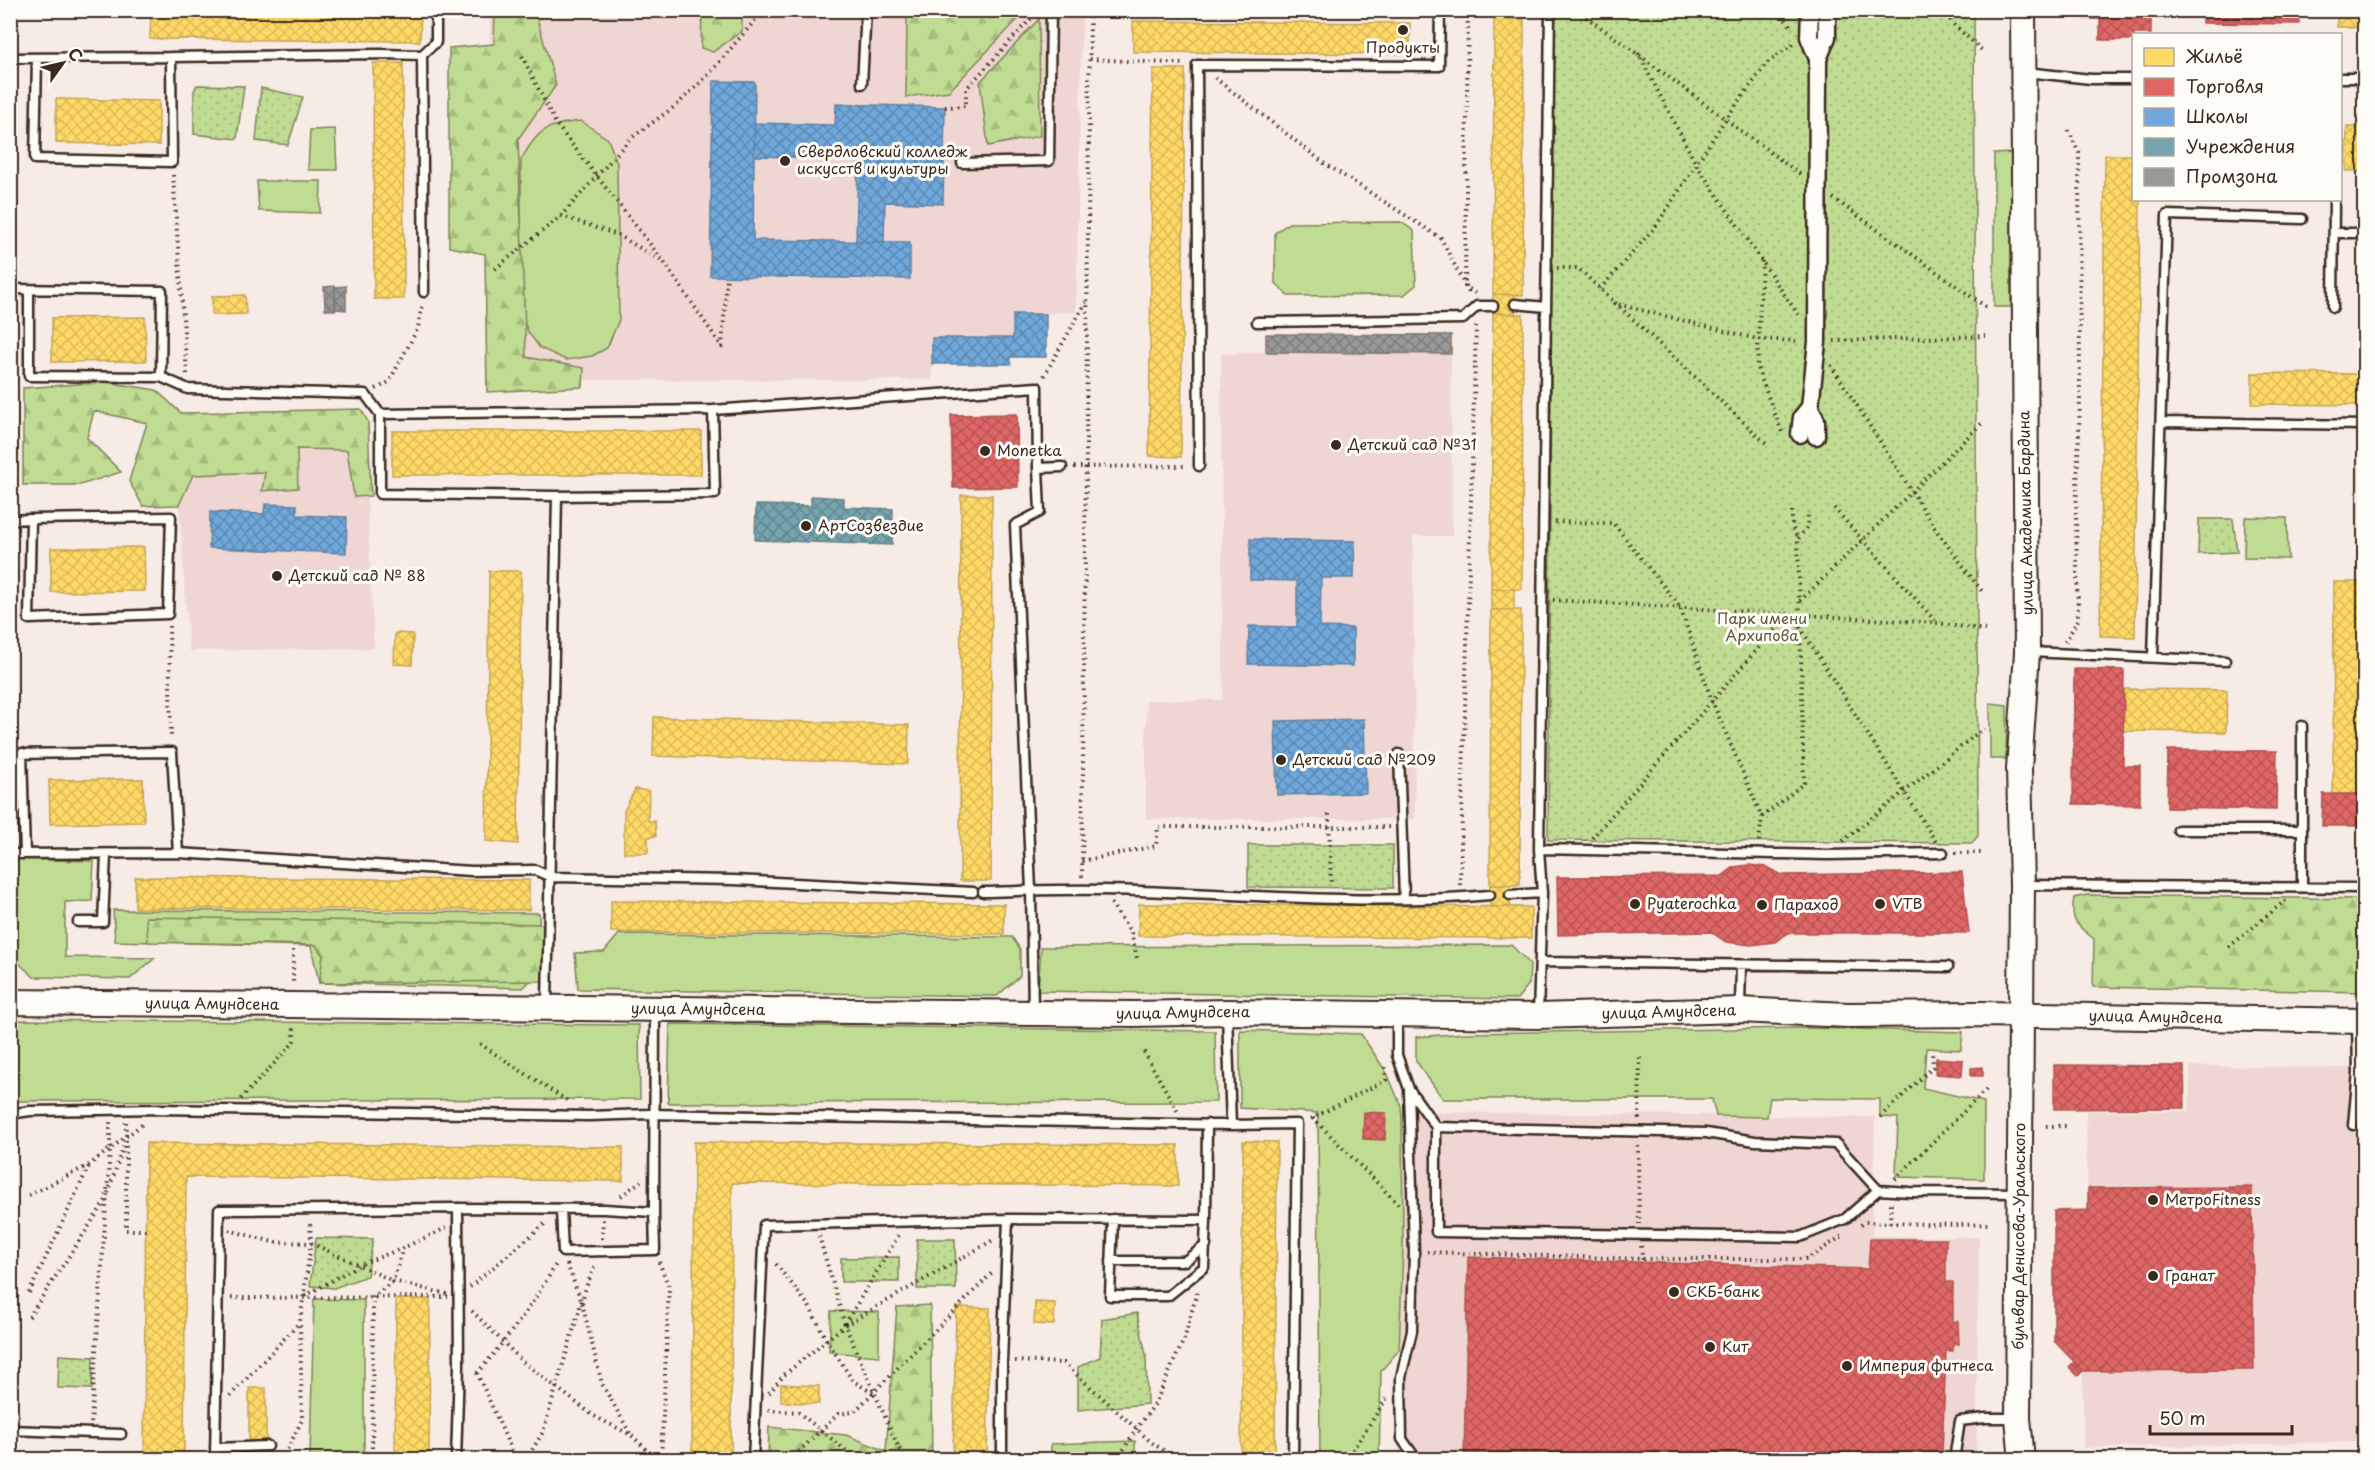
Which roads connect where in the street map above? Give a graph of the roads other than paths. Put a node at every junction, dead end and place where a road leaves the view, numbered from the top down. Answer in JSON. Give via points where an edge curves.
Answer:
{"nodes":[{"id":1,"x":436,"y":10,"type":"edge"},
{"id":2,"x":866,"y":10,"type":"edge"},
{"id":3,"x":1051,"y":10,"type":"edge"},
{"id":4,"x":1440,"y":10,"type":"edge"},
{"id":5,"x":1550,"y":10,"type":"edge"},
{"id":6,"x":1810,"y":10,"type":"edge"},
{"id":7,"x":1827,"y":10,"type":"edge"},
{"id":8,"x":2022,"y":10,"type":"edge"},
{"id":9,"x":422,"y":56,"type":"junction"},
{"id":10,"x":171,"y":57,"type":"junction"},
{"id":11,"x":10,"y":58,"type":"edge"},
{"id":12,"x":37,"y":58,"type":"junction"},
{"id":13,"x":1818,"y":59,"type":"junction"},
{"id":14,"x":2022,"y":72,"type":"junction"},
{"id":15,"x":2342,"y":78,"type":"edge"},
{"id":16,"x":2364,"y":78,"type":"edge"},
{"id":17,"x":2132,"y":79,"type":"edge"},
{"id":18,"x":862,"y":84,"type":"dead end"},
{"id":19,"x":962,"y":163,"type":"dead end"},
{"id":20,"x":2334,"y":201,"type":"edge"},
{"id":21,"x":2302,"y":219,"type":"dead end"},
{"id":22,"x":2334,"y":233,"type":"junction"},
{"id":23,"x":2364,"y":233,"type":"edge"},
{"id":24,"x":10,"y":290,"type":"edge"},
{"id":25,"x":29,"y":290,"type":"junction"},
{"id":26,"x":424,"y":292,"type":"road end"},
{"id":27,"x":1515,"y":304,"type":"dead end"},
{"id":28,"x":1493,"y":306,"type":"road end"},
{"id":29,"x":1545,"y":307,"type":"junction"},
{"id":30,"x":2333,"y":307,"type":"dead end"},
{"id":31,"x":1257,"y":322,"type":"dead end"},
{"id":32,"x":161,"y":377,"type":"junction"},
{"id":33,"x":713,"y":410,"type":"junction"},
{"id":34,"x":380,"y":414,"type":"junction"},
{"id":35,"x":2161,"y":422,"type":"junction"},
{"id":36,"x":2364,"y":425,"type":"edge"},
{"id":37,"x":1808,"y":435,"type":"dead end"},
{"id":38,"x":1199,"y":466,"type":"road end"},
{"id":39,"x":1062,"y":467,"type":"road end"},
{"id":40,"x":1038,"y":468,"type":"junction"},
{"id":41,"x":557,"y":495,"type":"junction"},
{"id":42,"x":31,"y":519,"type":"junction"},
{"id":43,"x":10,"y":520,"type":"edge"},
{"id":44,"x":2027,"y":652,"type":"junction"},
{"id":45,"x":2153,"y":657,"type":"junction"},
{"id":46,"x":2225,"y":661,"type":"dead end"},
{"id":47,"x":2302,"y":726,"type":"dead end"},
{"id":48,"x":22,"y":753,"type":"junction"},
{"id":49,"x":10,"y":754,"type":"edge"},
{"id":50,"x":1400,"y":754,"type":"dead end"},
{"id":51,"x":2178,"y":830,"type":"dead end"},
{"id":52,"x":2302,"y":830,"type":"junction"},
{"id":53,"x":1539,"y":849,"type":"junction"},
{"id":54,"x":178,"y":853,"type":"junction"},
{"id":55,"x":1943,"y":853,"type":"road end"},
{"id":56,"x":10,"y":854,"type":"edge"},
{"id":57,"x":25,"y":854,"type":"junction"},
{"id":58,"x":106,"y":855,"type":"junction"},
{"id":59,"x":551,"y":877,"type":"junction"},
{"id":60,"x":2022,"y":885,"type":"junction"},
{"id":61,"x":2302,"y":887,"type":"junction"},
{"id":62,"x":2364,"y":888,"type":"edge"},
{"id":63,"x":1031,"y":890,"type":"junction"},
{"id":64,"x":1542,"y":893,"type":"junction"},
{"id":65,"x":1490,"y":895,"type":"dead end"},
{"id":66,"x":1510,"y":896,"type":"dead end"},
{"id":67,"x":1404,"y":898,"type":"junction"},
{"id":68,"x":78,"y":922,"type":"dead end"},
{"id":69,"x":1540,"y":962,"type":"junction"},
{"id":70,"x":1741,"y":965,"type":"junction"},
{"id":71,"x":1948,"y":967,"type":"dead end"},
{"id":72,"x":10,"y":1002,"type":"edge"},
{"id":73,"x":547,"y":1006,"type":"junction"},
{"id":74,"x":655,"y":1008,"type":"junction"},
{"id":75,"x":1740,"y":1010,"type":"junction"},
{"id":76,"x":1033,"y":1012,"type":"junction"},
{"id":77,"x":1227,"y":1012,"type":"junction"},
{"id":78,"x":1397,"y":1015,"type":"junction"},
{"id":79,"x":2020,"y":1015,"type":"junction"},
{"id":80,"x":1538,"y":1016,"type":"junction"},
{"id":81,"x":2361,"y":1021,"type":"edge"},
{"id":82,"x":1409,"y":1089,"type":"junction"},
{"id":83,"x":10,"y":1114,"type":"edge"},
{"id":84,"x":655,"y":1114,"type":"junction"},
{"id":85,"x":1207,"y":1124,"type":"junction"},
{"id":86,"x":1231,"y":1125,"type":"junction"},
{"id":87,"x":2354,"y":1125,"type":"dead end"},
{"id":88,"x":1436,"y":1127,"type":"junction"},
{"id":89,"x":1878,"y":1190,"type":"junction"},
{"id":90,"x":2019,"y":1193,"type":"junction"},
{"id":91,"x":458,"y":1208,"type":"junction"},
{"id":92,"x":561,"y":1210,"type":"junction"},
{"id":93,"x":654,"y":1212,"type":"junction"},
{"id":94,"x":1008,"y":1219,"type":"junction"},
{"id":95,"x":1113,"y":1219,"type":"junction"},
{"id":96,"x":1206,"y":1220,"type":"junction"},
{"id":97,"x":1206,"y":1245,"type":"junction"},
{"id":98,"x":1111,"y":1261,"type":"junction"},
{"id":99,"x":2018,"y":1418,"type":"junction"},
{"id":100,"x":10,"y":1430,"type":"edge"},
{"id":101,"x":121,"y":1434,"type":"dead end"},
{"id":102,"x":268,"y":1446,"type":"dead end"},
{"id":103,"x":215,"y":1448,"type":"junction"},
{"id":104,"x":215,"y":1460,"type":"edge"},
{"id":105,"x":456,"y":1460,"type":"edge"},
{"id":106,"x":753,"y":1460,"type":"edge"},
{"id":107,"x":1002,"y":1460,"type":"edge"},
{"id":108,"x":1293,"y":1460,"type":"edge"},
{"id":109,"x":1417,"y":1460,"type":"edge"},
{"id":110,"x":1954,"y":1460,"type":"edge"},
{"id":111,"x":2022,"y":1460,"type":"edge"}],
"edges":[{"from":1,"to":9,"type":"lane","via":[[436,42]]},
{"from":2,"to":18,"type":"lane"},
{"from":3,"to":19,"type":"lane","via":[[1049,161]]},
{"from":4,"to":38,"type":"lane","via":[[1439,66],[1197,65]]},
{"from":5,"to":29,"type":"lane"},
{"from":6,"to":13,"type":"street","via":[[1809,37]]},
{"from":7,"to":13,"type":"street","via":[[1827,37]]},
{"from":8,"to":14,"type":"main road","name":"улица Академика Бардина"},
{"from":9,"to":10,"type":"lane"},
{"from":9,"to":26,"type":"lane"},
{"from":10,"to":12,"type":"lane"},
{"from":10,"to":12,"type":"lane","via":[[172,162],[35,159]]},
{"from":11,"to":12,"type":"lane"},
{"from":13,"to":37,"type":"street","via":[[1817,342],[1810,407],[1802,417]]},
{"from":14,"to":17,"type":"lane","via":[[2091,80]]},
{"from":14,"to":44,"type":"main road","name":"улица Академика Бардина"},
{"from":15,"to":16,"type":"lane"},
{"from":20,"to":22,"type":"lane"},
{"from":21,"to":35,"type":"lane","via":[[2167,215]]},
{"from":22,"to":23,"type":"lane"},
{"from":22,"to":30,"type":"lane"},
{"from":24,"to":25,"type":"lane"},
{"from":25,"to":32,"type":"lane","via":[[29,376]]},
{"from":25,"to":32,"type":"lane","via":[[162,291]]},
{"from":27,"to":29,"type":"lane"},
{"from":28,"to":31,"type":"lane","via":[[1477,306],[1463,319]]},
{"from":29,"to":53,"type":"lane"},
{"from":32,"to":34,"type":"lane","via":[[188,389],[365,394]]},
{"from":33,"to":34,"type":"lane"},
{"from":33,"to":40,"type":"lane","via":[[1037,387]]},
{"from":33,"to":41,"type":"lane","via":[[715,494]]},
{"from":34,"to":41,"type":"lane","via":[[380,494]]},
{"from":35,"to":36,"type":"lane"},
{"from":35,"to":45,"type":"lane"},
{"from":39,"to":40,"type":"lane"},
{"from":40,"to":63,"type":"lane","via":[[1040,512],[1015,525]]},
{"from":41,"to":59,"type":"lane"},
{"from":42,"to":42,"type":"lane","via":[[171,517],[168,614],[29,619]]},
{"from":42,"to":43,"type":"lane"},
{"from":44,"to":45,"type":"lane"},
{"from":44,"to":60,"type":"main road","name":"улица Академика Бардина","via":[[2019,769]]},
{"from":45,"to":46,"type":"lane"},
{"from":47,"to":52,"type":"lane"},
{"from":48,"to":49,"type":"lane"},
{"from":48,"to":54,"type":"lane","via":[[172,752]]},
{"from":48,"to":57,"type":"lane"},
{"from":50,"to":67,"type":"lane"},
{"from":51,"to":52,"type":"lane"},
{"from":52,"to":61,"type":"lane"},
{"from":53,"to":55,"type":"lane","via":[[1827,855]]},
{"from":53,"to":64,"type":"lane"},
{"from":54,"to":58,"type":"lane"},
{"from":54,"to":59,"type":"lane","via":[[472,871],[535,870]]},
{"from":56,"to":57,"type":"lane"},
{"from":57,"to":58,"type":"lane"},
{"from":58,"to":68,"type":"lane","via":[[103,922]]},
{"from":59,"to":63,"type":"lane","via":[[734,880],[978,892]]},
{"from":59,"to":73,"type":"lane"},
{"from":60,"to":61,"type":"lane"},
{"from":60,"to":79,"type":"main road","name":"улица Академика Бардина"},
{"from":61,"to":62,"type":"lane"},
{"from":63,"to":67,"type":"lane"},
{"from":63,"to":76,"type":"lane"},
{"from":64,"to":66,"type":"lane"},
{"from":64,"to":69,"type":"lane"},
{"from":65,"to":67,"type":"lane"},
{"from":69,"to":70,"type":"lane"},
{"from":69,"to":80,"type":"lane"},
{"from":70,"to":71,"type":"lane"},
{"from":70,"to":75,"type":"lane"},
{"from":72,"to":73,"type":"main road","name":"улица Амундсена"},
{"from":73,"to":74,"type":"main road","name":"улица Амундсена"},
{"from":74,"to":76,"type":"main road","name":"улица Амундсена"},
{"from":74,"to":84,"type":"lane"},
{"from":75,"to":79,"type":"main road","name":"улица Амундсена","via":[[1848,1015]]},
{"from":75,"to":80,"type":"main road","name":"улица Амундсена"},
{"from":76,"to":77,"type":"main road","name":"улица Амундсена"},
{"from":77,"to":78,"type":"main road","name":"улица Амундсена"},
{"from":77,"to":86,"type":"lane"},
{"from":78,"to":80,"type":"main road","name":"улица Амундсена"},
{"from":78,"to":82,"type":"lane","via":[[1397,1054]]},
{"from":79,"to":81,"type":"main road","name":"улица Амундсена"},
{"from":79,"to":90,"type":"main road","name":"бульвар Денисова-Уральского"},
{"from":81,"to":87,"type":"lane"},
{"from":82,"to":88,"type":"lane"},
{"from":82,"to":109,"type":"lane","via":[[1412,1330],[1401,1377],[1402,1439]]},
{"from":83,"to":84,"type":"lane","via":[[161,1108]]},
{"from":84,"to":85,"type":"lane"},
{"from":84,"to":93,"type":"lane"},
{"from":85,"to":86,"type":"lane"},
{"from":85,"to":96,"type":"lane"},
{"from":86,"to":108,"type":"lane","via":[[1297,1124]]},
{"from":88,"to":89,"type":"lane","via":[[1706,1133],[1755,1141],[1836,1144]]},
{"from":88,"to":89,"type":"lane","via":[[1436,1232],[1800,1237],[1845,1219]]},
{"from":89,"to":90,"type":"lane"},
{"from":90,"to":99,"type":"main road","name":"бульвар Денисова-Уральского"},
{"from":91,"to":92,"type":"lane"},
{"from":91,"to":103,"type":"lane","via":[[219,1210]]},
{"from":91,"to":105,"type":"lane"},
{"from":92,"to":93,"type":"lane"},
{"from":92,"to":93,"type":"lane","via":[[563,1252],[655,1250]]},
{"from":94,"to":95,"type":"lane"},
{"from":94,"to":106,"type":"lane","via":[[764,1225]]},
{"from":94,"to":107,"type":"lane"},
{"from":95,"to":96,"type":"lane"},
{"from":95,"to":98,"type":"lane"},
{"from":96,"to":97,"type":"lane"},
{"from":97,"to":98,"type":"lane","via":[[1185,1262]]},
{"from":97,"to":98,"type":"lane","via":[[1204,1267],[1168,1296],[1110,1296]]},
{"from":99,"to":110,"type":"lane","via":[[1960,1421]]},
{"from":99,"to":111,"type":"main road","name":"бульвар Денисова-Уральского"},
{"from":100,"to":101,"type":"lane"},
{"from":102,"to":103,"type":"lane"},
{"from":103,"to":104,"type":"lane"}]}
